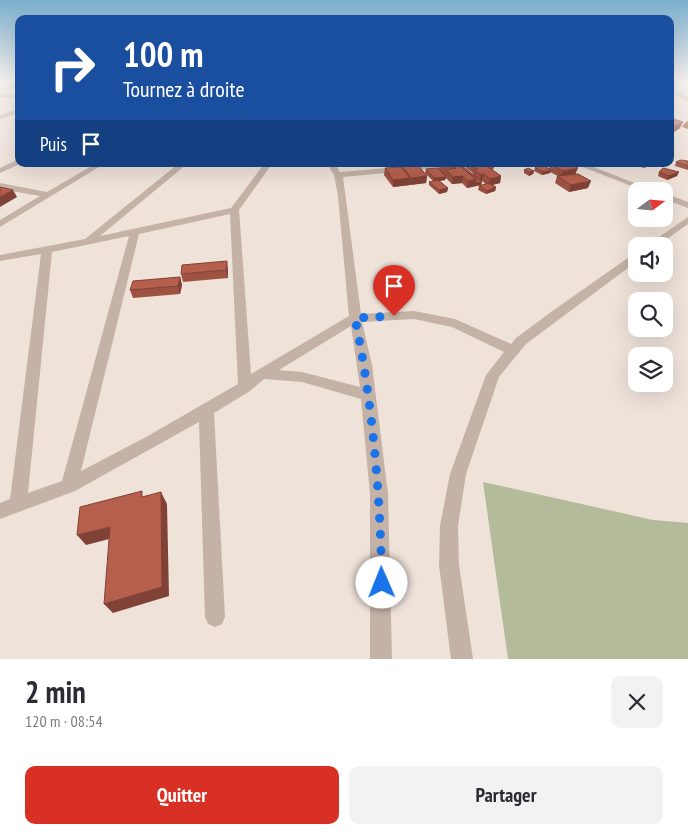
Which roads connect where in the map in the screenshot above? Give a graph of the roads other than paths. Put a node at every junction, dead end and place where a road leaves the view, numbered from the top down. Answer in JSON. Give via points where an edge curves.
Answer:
{"nodes":[{"id":1,"x":13,"y":113,"type":"edge"},
{"id":2,"x":0,"y":117,"type":"edge"},
{"id":3,"x":15,"y":163,"type":"edge"},
{"id":4,"x":95,"y":167,"type":"edge"},
{"id":5,"x":179,"y":167,"type":"edge"},
{"id":6,"x":266,"y":167,"type":"edge"},
{"id":7,"x":384,"y":167,"type":"edge"},
{"id":8,"x":587,"y":167,"type":"edge"},
{"id":9,"x":334,"y":169,"type":"edge"},
{"id":10,"x":0,"y":171,"type":"edge"},
{"id":11,"x":628,"y":183,"type":"edge"},
{"id":12,"x":0,"y":186,"type":"edge"},
{"id":13,"x":49,"y":195,"type":"junction"},
{"id":14,"x":673,"y":199,"type":"edge"},
{"id":15,"x":688,"y":205,"type":"edge"},
{"id":16,"x":234,"y":210,"type":"junction"},
{"id":17,"x":688,"y":220,"type":"edge"},
{"id":18,"x":0,"y":224,"type":"edge"},
{"id":19,"x":135,"y":232,"type":"junction"},
{"id":20,"x":664,"y":237,"type":"edge"},
{"id":21,"x":88,"y":242,"type":"junction"},
{"id":22,"x":47,"y":249,"type":"junction"},
{"id":23,"x":0,"y":258,"type":"edge"},
{"id":24,"x":628,"y":263,"type":"edge"},
{"id":25,"x":355,"y":318,"type":"junction"},
{"id":26,"x":513,"y":351,"type":"junction"},
{"id":27,"x":262,"y":374,"type":"junction"},
{"id":28,"x":245,"y":387,"type":"junction"},
{"id":29,"x":368,"y":395,"type":"junction"},
{"id":30,"x":206,"y":411,"type":"junction"},
{"id":31,"x":69,"y":486,"type":"junction"},
{"id":32,"x":18,"y":505,"type":"junction"},
{"id":33,"x":0,"y":511,"type":"edge"},
{"id":34,"x":215,"y":617,"type":"dead end"},
{"id":35,"x":381,"y":659,"type":"edge"},
{"id":36,"x":462,"y":659,"type":"edge"}],
"edges":[{"from":1,"to":2,"type":"street"},
{"from":3,"to":10,"type":"street"},
{"from":4,"to":13,"type":"street"},
{"from":5,"to":21,"type":"street"},
{"from":6,"to":16,"type":"street"},
{"from":7,"to":9,"type":"street"},
{"from":8,"to":11,"type":"street"},
{"from":9,"to":25,"type":"street","via":[[342,196]]},
{"from":12,"to":13,"type":"street"},
{"from":13,"to":18,"type":"street"},
{"from":14,"to":15,"type":"street"},
{"from":16,"to":19,"type":"street"},
{"from":16,"to":28,"type":"street"},
{"from":17,"to":20,"type":"street"},
{"from":19,"to":21,"type":"street"},
{"from":19,"to":31,"type":"street"},
{"from":21,"to":22,"type":"street"},
{"from":22,"to":23,"type":"street"},
{"from":22,"to":32,"type":"street"},
{"from":24,"to":26,"type":"street","via":[[554,314]]},
{"from":25,"to":26,"type":"street","via":[[414,315],[455,323]]},
{"from":25,"to":27,"type":"street"},
{"from":25,"to":29,"type":"street"},
{"from":26,"to":36,"type":"street","via":[[493,375],[458,474],[449,526],[449,565]]},
{"from":27,"to":28,"type":"street"},
{"from":27,"to":29,"type":"street","via":[[302,378]]},
{"from":28,"to":30,"type":"street"},
{"from":29,"to":35,"type":"street","via":[[380,494]]},
{"from":30,"to":31,"type":"street"},
{"from":30,"to":34,"type":"street"},
{"from":31,"to":32,"type":"street"},
{"from":32,"to":33,"type":"street"}]}
